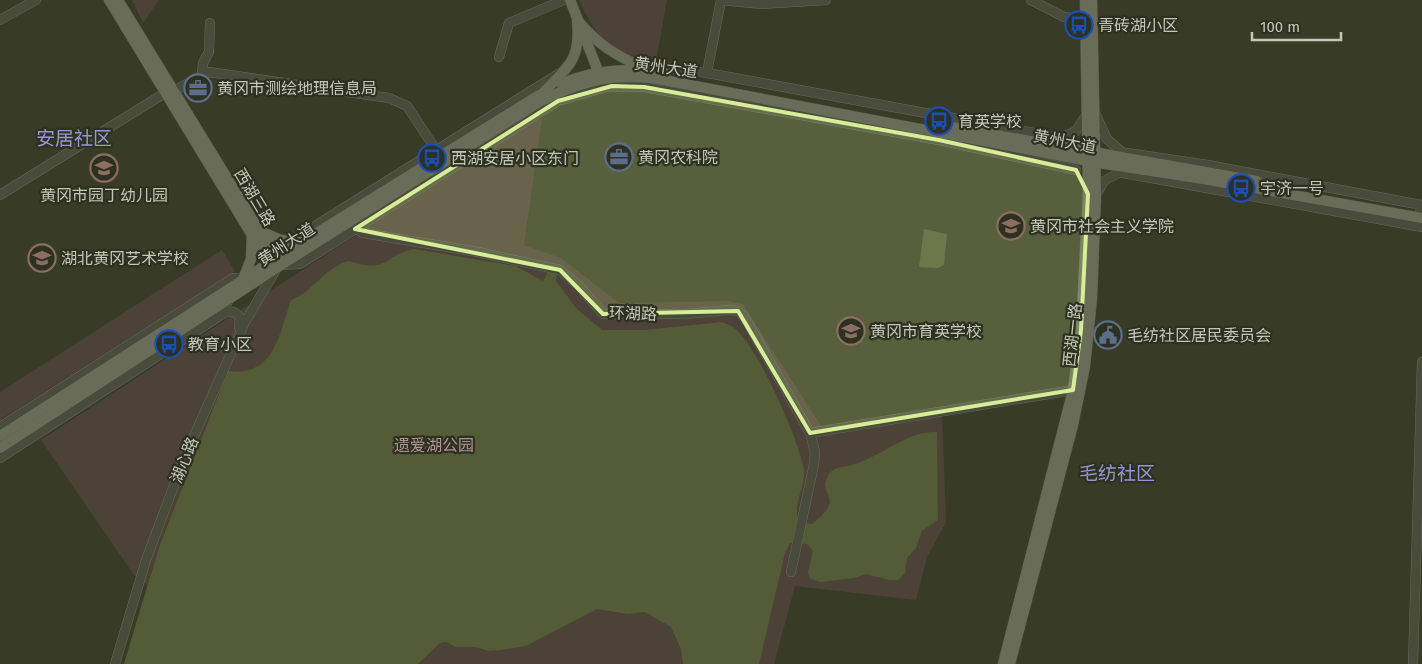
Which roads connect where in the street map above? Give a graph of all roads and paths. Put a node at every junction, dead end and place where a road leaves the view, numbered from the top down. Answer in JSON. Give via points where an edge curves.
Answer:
{"nodes":[{"id":1,"x":36,"y":0,"type":"edge"},
{"id":2,"x":109,"y":0,"type":"edge"},
{"id":3,"x":118,"y":0,"type":"edge"},
{"id":4,"x":564,"y":0,"type":"edge"},
{"id":5,"x":570,"y":0,"type":"edge"},
{"id":6,"x":720,"y":0,"type":"edge"},
{"id":7,"x":826,"y":0,"type":"edge"},
{"id":8,"x":1031,"y":0,"type":"edge"},
{"id":9,"x":1085,"y":0,"type":"edge"},
{"id":10,"x":1092,"y":0,"type":"edge"},
{"id":11,"x":0,"y":20,"type":"edge"},
{"id":12,"x":578,"y":20,"type":"junction"},
{"id":13,"x":1086,"y":20,"type":"junction"},
{"id":14,"x":210,"y":23,"type":"dead end"},
{"id":15,"x":499,"y":57,"type":"dead end"},
{"id":16,"x":630,"y":62,"type":"junction"},
{"id":17,"x":564,"y":70,"type":"junction"},
{"id":18,"x":649,"y":71,"type":"junction"},
{"id":19,"x":707,"y":73,"type":"junction"},
{"id":20,"x":202,"y":74,"type":"junction"},
{"id":21,"x":599,"y":75,"type":"junction"},
{"id":22,"x":169,"y":92,"type":"junction"},
{"id":23,"x":543,"y":92,"type":"junction"},
{"id":24,"x":1091,"y":113,"type":"junction"},
{"id":25,"x":1062,"y":138,"type":"junction"},
{"id":26,"x":1042,"y":143,"type":"junction"},
{"id":27,"x":436,"y":150,"type":"junction"},
{"id":28,"x":1120,"y":152,"type":"junction"},
{"id":29,"x":1054,"y":154,"type":"junction"},
{"id":30,"x":1091,"y":157,"type":"junction"},
{"id":31,"x":1132,"y":164,"type":"junction"},
{"id":32,"x":1076,"y":170,"type":"junction"},
{"id":33,"x":1118,"y":172,"type":"junction"},
{"id":34,"x":1092,"y":194,"type":"junction"},
{"id":35,"x":0,"y":195,"type":"edge"},
{"id":36,"x":1422,"y":212,"type":"edge"},
{"id":37,"x":349,"y":222,"type":"junction"},
{"id":38,"x":1422,"y":227,"type":"edge"},
{"id":39,"x":255,"y":232,"type":"junction"},
{"id":40,"x":302,"y":242,"type":"junction"},
{"id":41,"x":276,"y":263,"type":"junction"},
{"id":42,"x":243,"y":279,"type":"junction"},
{"id":43,"x":230,"y":298,"type":"junction"},
{"id":44,"x":218,"y":316,"type":"junction"},
{"id":45,"x":235,"y":341,"type":"junction"},
{"id":46,"x":1422,"y":362,"type":"edge"},
{"id":47,"x":1073,"y":390,"type":"junction"},
{"id":48,"x":0,"y":427,"type":"edge"},
{"id":49,"x":810,"y":433,"type":"junction"},
{"id":50,"x":0,"y":436,"type":"edge"},
{"id":51,"x":0,"y":448,"type":"edge"},
{"id":52,"x":0,"y":458,"type":"edge"},
{"id":53,"x":791,"y":572,"type":"dead end"},
{"id":54,"x":1418,"y":632,"type":"edge"},
{"id":55,"x":115,"y":664,"type":"edge"},
{"id":56,"x":1003,"y":664,"type":"edge"},
{"id":57,"x":1010,"y":664,"type":"edge"},
{"id":58,"x":1413,"y":664,"type":"edge"}],
"edges":[{"from":1,"to":11,"type":"street"},
{"from":2,"to":22,"type":"main road","name":"西湖三路"},
{"from":3,"to":22,"type":"main road","name":"西湖三路"},
{"from":4,"to":15,"type":"street","via":[[509,23]]},
{"from":5,"to":12,"type":"main road"},
{"from":6,"to":7,"type":"street","via":[[761,4]]},
{"from":6,"to":19,"type":"street"},
{"from":8,"to":13,"type":"street","via":[[1064,17]]},
{"from":9,"to":13,"type":"main road","name":"西湖一路"},
{"from":10,"to":24,"type":"main road","name":"西湖一路"},
{"from":12,"to":16,"type":"main road","via":[[598,43]]},
{"from":12,"to":17,"type":"main road","via":[[578,51]]},
{"from":12,"to":21,"type":"main road"},
{"from":13,"to":24,"type":"main road","name":"西湖一路"},
{"from":14,"to":20,"type":"street","via":[[209,52]]},
{"from":16,"to":18,"type":"main road"},
{"from":16,"to":19,"type":"street"},
{"from":17,"to":23,"type":"main road"},
{"from":17,"to":27,"type":"street"},
{"from":18,"to":21,"type":"main road","name":"黄州大道"},
{"from":18,"to":26,"type":"main road","name":"黄州大道"},
{"from":19,"to":25,"type":"street"},
{"from":20,"to":22,"type":"street"},
{"from":20,"to":27,"type":"street","via":[[208,72],[389,98],[407,106]]},
{"from":21,"to":23,"type":"main road","name":"黄州大道"},
{"from":21,"to":29,"type":"main road","name":"黄州大道","via":[[658,79]]},
{"from":21,"to":37,"type":"main road","name":"黄州大道","via":[[542,101]]},
{"from":22,"to":35,"type":"street"},
{"from":22,"to":39,"type":"main road","name":"西湖三路"},
{"from":23,"to":37,"type":"main road","name":"黄州大道"},
{"from":24,"to":25,"type":"street","via":[[1076,131]]},
{"from":24,"to":28,"type":"street","via":[[1106,139]]},
{"from":24,"to":30,"type":"main road","name":"西湖一路"},
{"from":25,"to":26,"type":"street"},
{"from":26,"to":30,"type":"main road","name":"黄州大道"},
{"from":27,"to":40,"type":"street","via":[[308,231]]},
{"from":28,"to":31,"type":"street"},
{"from":28,"to":36,"type":"street","via":[[1208,165]]},
{"from":29,"to":30,"type":"main road","name":"黄州大道"},
{"from":29,"to":32,"type":"street"},
{"from":30,"to":31,"type":"main road","name":"黄州大道"},
{"from":30,"to":34,"type":"main road","name":"西湖一路"},
{"from":31,"to":33,"type":"street"},
{"from":31,"to":36,"type":"main road","name":"黄州大道","via":[[1269,190]]},
{"from":32,"to":34,"type":"street"},
{"from":32,"to":37,"type":"street","via":[[939,140],[644,87],[612,86],[558,101]]},
{"from":33,"to":34,"type":"street"},
{"from":33,"to":38,"type":"street","via":[[1276,198]]},
{"from":34,"to":47,"type":"main road","name":"西湖一路"},
{"from":34,"to":57,"type":"main road","name":"西湖一路","via":[[1092,298],[1080,394]]},
{"from":37,"to":40,"type":"main road","name":"黄州大道"},
{"from":37,"to":41,"type":"main road","name":"黄州大道"},
{"from":37,"to":49,"type":"street","name":"环湖路","via":[[363,233],[478,252],[560,270],[603,314],[738,311],[744,316]]},
{"from":39,"to":40,"type":"main road"},
{"from":39,"to":41,"type":"main road","name":"西湖三路"},
{"from":39,"to":42,"type":"main road","via":[[251,259]]},
{"from":40,"to":41,"type":"main road","name":"黄州大道"},
{"from":41,"to":42,"type":"main road","name":"黄州大道"},
{"from":41,"to":43,"type":"main road","name":"黄州大道"},
{"from":41,"to":45,"type":"street","name":"湖心路"},
{"from":42,"to":48,"type":"street","via":[[233,278]]},
{"from":42,"to":50,"type":"main road","name":"黄州大道"},
{"from":43,"to":44,"type":"street"},
{"from":43,"to":51,"type":"main road","name":"黄州大道"},
{"from":44,"to":45,"type":"street","via":[[231,311],[239,316]]},
{"from":44,"to":52,"type":"street"},
{"from":45,"to":55,"type":"street","name":"湖心路","via":[[166,505]]},
{"from":46,"to":54,"type":"street"},
{"from":47,"to":49,"type":"street"},
{"from":47,"to":56,"type":"main road","name":"西湖一路"},
{"from":49,"to":53,"type":"street","name":"环湖路","via":[[814,458]]},
{"from":54,"to":58,"type":"street"}]}
